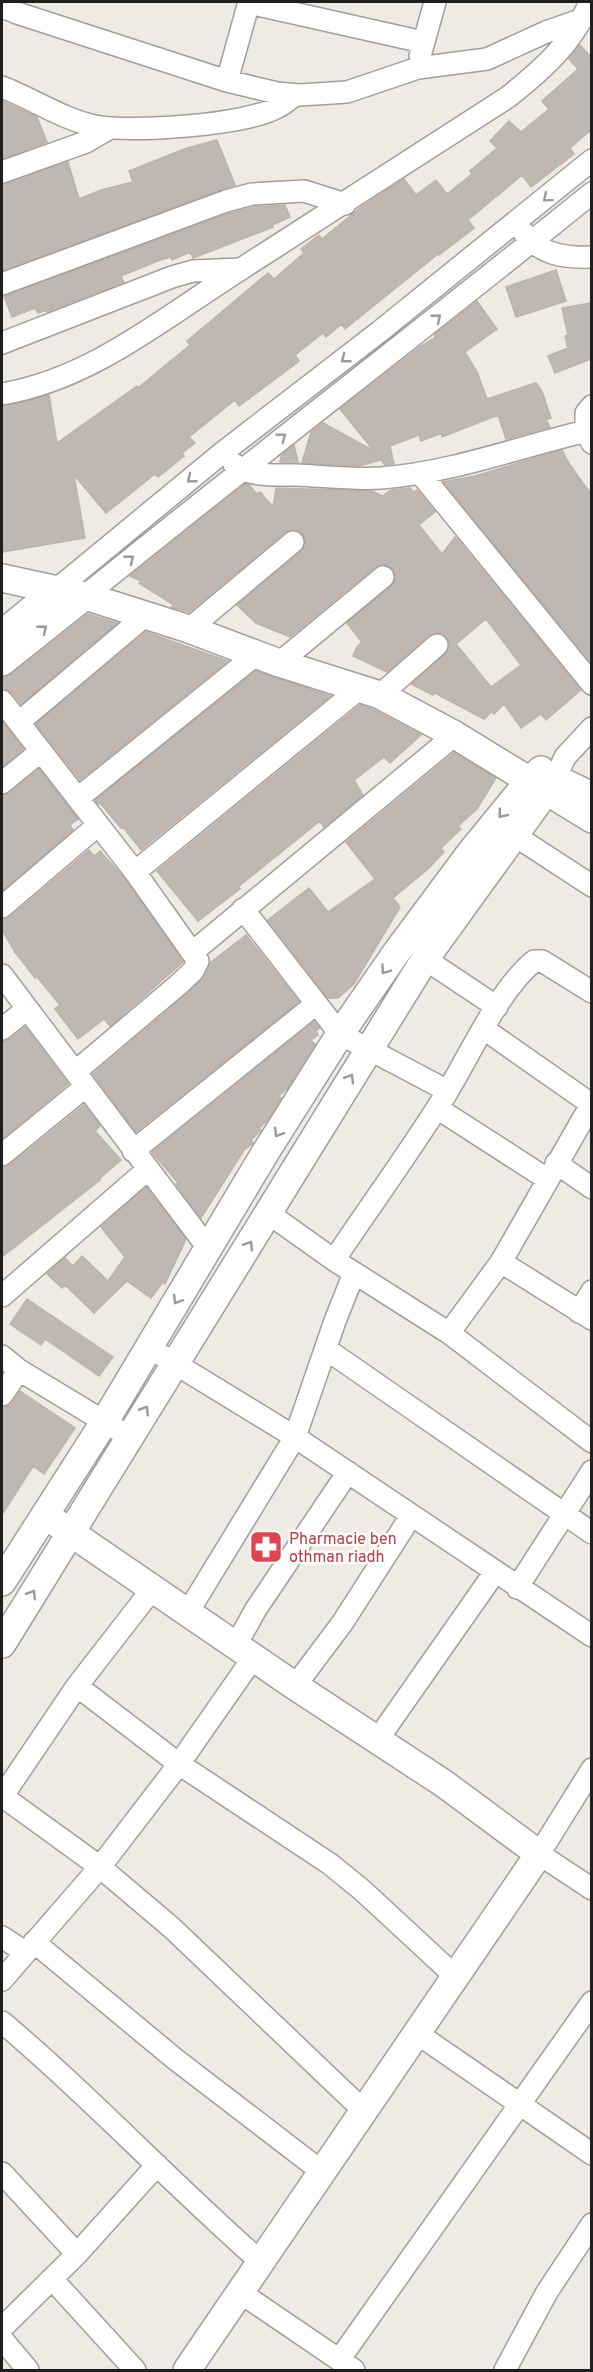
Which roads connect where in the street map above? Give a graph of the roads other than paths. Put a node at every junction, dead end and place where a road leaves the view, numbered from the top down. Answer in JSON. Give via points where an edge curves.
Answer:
{"nodes":[{"id":1,"x":249,"y":2,"type":"edge"},
{"id":2,"x":435,"y":2,"type":"edge"},
{"id":3,"x":2,"y":3,"type":"edge"},
{"id":4,"x":586,"y":10,"type":"edge"},
{"id":5,"x":423,"y":42,"type":"junction"},
{"id":6,"x":418,"y":68,"type":"junction"},
{"id":7,"x":227,"y":81,"type":"junction"},
{"id":8,"x":2,"y":87,"type":"edge"},
{"id":9,"x":295,"y":95,"type":"junction"},
{"id":10,"x":110,"y":128,"type":"junction"},
{"id":11,"x":591,"y":160,"type":"edge"},
{"id":12,"x":2,"y":172,"type":"edge"},
{"id":13,"x":591,"y":193,"type":"edge"},
{"id":14,"x":345,"y":204,"type":"junction"},
{"id":15,"x":516,"y":224,"type":"junction"},
{"id":16,"x":531,"y":242,"type":"junction"},
{"id":17,"x":591,"y":257,"type":"edge"},
{"id":18,"x":240,"y":269,"type":"junction"},
{"id":19,"x":2,"y":284,"type":"edge"},
{"id":20,"x":379,"y":332,"type":"junction"},
{"id":21,"x":2,"y":343,"type":"edge"},
{"id":22,"x":395,"y":351,"type":"junction"},
{"id":23,"x":2,"y":394,"type":"edge"},
{"id":24,"x":591,"y":406,"type":"edge"},
{"id":25,"x":589,"y":437,"type":"edge"},
{"id":26,"x":222,"y":453,"type":"junction"},
{"id":27,"x":240,"y":470,"type":"junction"},
{"id":28,"x":420,"y":473,"type":"junction"},
{"id":29,"x":293,"y":542,"type":"dead end"},
{"id":30,"x":383,"y":577,"type":"dead end"},
{"id":31,"x":2,"y":578,"type":"edge"},
{"id":32,"x":57,"y":589,"type":"junction"},
{"id":33,"x":85,"y":596,"type":"junction"},
{"id":34,"x":145,"y":616,"type":"junction"},
{"id":35,"x":189,"y":629,"type":"junction"},
{"id":36,"x":2,"y":634,"type":"edge"},
{"id":37,"x":437,"y":645,"type":"dead end"},
{"id":38,"x":268,"y":659,"type":"junction"},
{"id":39,"x":2,"y":662,"type":"edge"},
{"id":40,"x":591,"y":684,"type":"edge"},
{"id":41,"x":370,"y":692,"type":"junction"},
{"id":42,"x":2,"y":701,"type":"edge"},
{"id":43,"x":18,"y":722,"type":"junction"},
{"id":44,"x":591,"y":728,"type":"edge"},
{"id":45,"x":455,"y":735,"type":"junction"},
{"id":46,"x":41,"y":751,"type":"junction"},
{"id":47,"x":547,"y":776,"type":"junction"},
{"id":48,"x":2,"y":783,"type":"edge"},
{"id":49,"x":591,"y":796,"type":"edge"},
{"id":50,"x":78,"y":798,"type":"junction"},
{"id":51,"x":591,"y":819,"type":"edge"},
{"id":52,"x":98,"y":825,"type":"junction"},
{"id":53,"x":514,"y":835,"type":"junction"},
{"id":54,"x":135,"y":872,"type":"junction"},
{"id":55,"x":591,"y":886,"type":"edge"},
{"id":56,"x":2,"y":906,"type":"edge"},
{"id":57,"x":243,"y":909,"type":"junction"},
{"id":58,"x":194,"y":951,"type":"junction"},
{"id":59,"x":425,"y":959,"type":"junction"},
{"id":60,"x":2,"y":975,"type":"edge"},
{"id":61,"x":591,"y":992,"type":"edge"},
{"id":62,"x":316,"y":1004,"type":"junction"},
{"id":63,"x":497,"y":1007,"type":"junction"},
{"id":64,"x":27,"y":1009,"type":"junction"},
{"id":65,"x":2,"y":1029,"type":"edge"},
{"id":66,"x":484,"y":1029,"type":"junction"},
{"id":67,"x":340,"y":1034,"type":"junction"},
{"id":68,"x":368,"y":1049,"type":"junction"},
{"id":69,"x":80,"y":1080,"type":"junction"},
{"id":70,"x":442,"y":1099,"type":"junction"},
{"id":71,"x":591,"y":1103,"type":"edge"},
{"id":72,"x":133,"y":1151,"type":"junction"},
{"id":73,"x":2,"y":1155,"type":"edge"},
{"id":74,"x":147,"y":1170,"type":"junction"},
{"id":75,"x":551,"y":1171,"type":"junction"},
{"id":76,"x":591,"y":1188,"type":"edge"},
{"id":77,"x":268,"y":1214,"type":"junction"},
{"id":78,"x":207,"y":1248,"type":"junction"},
{"id":79,"x":334,"y":1260,"type":"junction"},
{"id":80,"x":501,"y":1262,"type":"junction"},
{"id":81,"x":354,"y":1273,"type":"junction"},
{"id":82,"x":591,"y":1291,"type":"edge"},
{"id":83,"x":2,"y":1296,"type":"edge"},
{"id":84,"x":585,"y":1315,"type":"edge"},
{"id":85,"x":449,"y":1333,"type":"junction"},
{"id":86,"x":148,"y":1347,"type":"junction"},
{"id":87,"x":326,"y":1349,"type":"junction"},
{"id":88,"x":2,"y":1356,"type":"edge"},
{"id":89,"x":175,"y":1363,"type":"junction"},
{"id":90,"x":19,"y":1370,"type":"junction"},
{"id":91,"x":2,"y":1395,"type":"edge"},
{"id":92,"x":105,"y":1421,"type":"junction"},
{"id":93,"x":128,"y":1436,"type":"junction"},
{"id":94,"x":295,"y":1437,"type":"junction"},
{"id":95,"x":591,"y":1442,"type":"edge"},
{"id":96,"x":591,"y":1471,"type":"edge"},
{"id":97,"x":348,"y":1472,"type":"junction"},
{"id":98,"x":45,"y":1515,"type":"junction"},
{"id":99,"x":565,"y":1515,"type":"junction"},
{"id":100,"x":411,"y":1516,"type":"junction"},
{"id":101,"x":71,"y":1531,"type":"junction"},
{"id":102,"x":591,"y":1533,"type":"edge"},
{"id":103,"x":495,"y":1572,"type":"junction"},
{"id":104,"x":2,"y":1582,"type":"edge"},
{"id":105,"x":153,"y":1588,"type":"junction"},
{"id":106,"x":517,"y":1588,"type":"junction"},
{"id":107,"x":188,"y":1612,"type":"junction"},
{"id":108,"x":591,"y":1636,"type":"edge"},
{"id":109,"x":2,"y":1644,"type":"edge"},
{"id":110,"x":245,"y":1652,"type":"junction"},
{"id":111,"x":77,"y":1686,"type":"junction"},
{"id":112,"x":295,"y":1686,"type":"junction"},
{"id":113,"x":378,"y":1739,"type":"junction"},
{"id":114,"x":179,"y":1764,"type":"junction"},
{"id":115,"x":591,"y":1769,"type":"edge"},
{"id":116,"x":2,"y":1796,"type":"edge"},
{"id":117,"x":539,"y":1854,"type":"junction"},
{"id":118,"x":100,"y":1867,"type":"junction"},
{"id":119,"x":591,"y":1889,"type":"edge"},
{"id":120,"x":2,"y":1937,"type":"edge"},
{"id":121,"x":29,"y":1947,"type":"junction"},
{"id":122,"x":456,"y":1977,"type":"junction"},
{"id":123,"x":2,"y":1980,"type":"edge"},
{"id":124,"x":591,"y":2002,"type":"edge"},
{"id":125,"x":2,"y":2022,"type":"edge"},
{"id":126,"x":418,"y":2034,"type":"junction"},
{"id":127,"x":518,"y":2105,"type":"junction"},
{"id":128,"x":363,"y":2110,"type":"junction"},
{"id":129,"x":591,"y":2154,"type":"edge"},
{"id":130,"x":158,"y":2165,"type":"junction"},
{"id":131,"x":321,"y":2171,"type":"junction"},
{"id":132,"x":2,"y":2173,"type":"edge"},
{"id":133,"x":591,"y":2224,"type":"edge"},
{"id":134,"x":76,"y":2253,"type":"junction"},
{"id":135,"x":261,"y":2262,"type":"junction"},
{"id":136,"x":52,"y":2279,"type":"junction"},
{"id":137,"x":241,"y":2293,"type":"junction"},
{"id":138,"x":2,"y":2328,"type":"edge"},
{"id":139,"x":2,"y":2339,"type":"edge"},
{"id":140,"x":347,"y":2365,"type":"edge"},
{"id":141,"x":28,"y":2370,"type":"edge"},
{"id":142,"x":135,"y":2370,"type":"edge"},
{"id":143,"x":187,"y":2370,"type":"edge"},
{"id":144,"x":505,"y":2370,"type":"edge"}],
"edges":[{"from":1,"to":5,"type":"street"},
{"from":1,"to":7,"type":"street"},
{"from":2,"to":5,"type":"street"},
{"from":3,"to":7,"type":"street","via":[[17,14]]},
{"from":4,"to":6,"type":"street","via":[[487,59]]},
{"from":4,"to":14,"type":"street","via":[[549,63],[508,97]]},
{"from":5,"to":6,"type":"street"},
{"from":6,"to":9,"type":"street","via":[[347,92]]},
{"from":7,"to":9,"type":"street"},
{"from":8,"to":10,"type":"street","via":[[81,122]]},
{"from":9,"to":10,"type":"street","via":[[275,109],[245,118]]},
{"from":10,"to":12,"type":"street","via":[[86,142]]},
{"from":11,"to":15,"type":"street","one_way":true},
{"from":13,"to":16,"type":"street"},
{"from":14,"to":18,"type":"street"},
{"from":14,"to":19,"type":"street","via":[[304,191],[252,194]]},
{"from":15,"to":16,"type":"street"},
{"from":15,"to":20,"type":"street"},
{"from":16,"to":17,"type":"street","via":[[556,255]]},
{"from":22,"to":16,"type":"street","one_way":true},
{"from":18,"to":21,"type":"street","via":[[193,271],[172,277]]},
{"from":18,"to":23,"type":"street","via":[[134,341],[32,389]]},
{"from":20,"to":22,"type":"street"},
{"from":20,"to":26,"type":"street","one_way":true},
{"from":27,"to":22,"type":"street","one_way":true},
{"from":24,"to":25,"type":"street","via":[[586,414]]},
{"from":25,"to":28,"type":"street"},
{"from":26,"to":27,"type":"street"},
{"from":26,"to":32,"type":"street","one_way":true},
{"from":27,"to":28,"type":"street","via":[[350,478]]},
{"from":33,"to":27,"type":"street","one_way":true},
{"from":28,"to":40,"type":"street"},
{"from":29,"to":35,"type":"street"},
{"from":30,"to":38,"type":"street"},
{"from":31,"to":32,"type":"street"},
{"from":32,"to":33,"type":"street"},
{"from":32,"to":36,"type":"street"},
{"from":33,"to":34,"type":"street"},
{"from":39,"to":33,"type":"street","one_way":true},
{"from":34,"to":35,"type":"street"},
{"from":34,"to":43,"type":"street"},
{"from":35,"to":38,"type":"street"},
{"from":37,"to":41,"type":"street"},
{"from":38,"to":41,"type":"street"},
{"from":38,"to":50,"type":"street"},
{"from":41,"to":45,"type":"street"},
{"from":41,"to":54,"type":"street"},
{"from":42,"to":43,"type":"street"},
{"from":43,"to":46,"type":"street"},
{"from":44,"to":47,"type":"street"},
{"from":45,"to":47,"type":"street","via":[[504,764]]},
{"from":45,"to":57,"type":"street"},
{"from":46,"to":48,"type":"street"},
{"from":46,"to":50,"type":"street"},
{"from":47,"to":49,"type":"street"},
{"from":47,"to":51,"type":"street"},
{"from":47,"to":53,"type":"street"},
{"from":47,"to":67,"type":"street","one_way":true,"via":[[465,861]]},
{"from":50,"to":52,"type":"street"},
{"from":52,"to":54,"type":"street"},
{"from":52,"to":56,"type":"street"},
{"from":53,"to":55,"type":"street"},
{"from":53,"to":59,"type":"street"},
{"from":54,"to":58,"type":"street"},
{"from":57,"to":58,"type":"street"},
{"from":57,"to":62,"type":"street"},
{"from":58,"to":69,"type":"street","via":[[198,962],[193,970]]},
{"from":59,"to":63,"type":"street"},
{"from":59,"to":68,"type":"street"},
{"from":60,"to":64,"type":"street"},
{"from":61,"to":63,"type":"street","via":[[538,960],[526,967]]},
{"from":62,"to":67,"type":"street"},
{"from":62,"to":72,"type":"street"},
{"from":63,"to":66,"type":"street"},
{"from":64,"to":65,"type":"street"},
{"from":64,"to":69,"type":"street"},
{"from":66,"to":70,"type":"street"},
{"from":66,"to":71,"type":"street"},
{"from":67,"to":68,"type":"street"},
{"from":67,"to":78,"type":"street","one_way":true},
{"from":68,"to":70,"type":"street"},
{"from":77,"to":68,"type":"street","one_way":true},
{"from":69,"to":72,"type":"street"},
{"from":69,"to":73,"type":"street"},
{"from":70,"to":75,"type":"street"},
{"from":70,"to":79,"type":"street"},
{"from":71,"to":75,"type":"street"},
{"from":72,"to":74,"type":"street"},
{"from":74,"to":78,"type":"street"},
{"from":74,"to":83,"type":"street"},
{"from":75,"to":76,"type":"street"},
{"from":75,"to":80,"type":"street"},
{"from":77,"to":79,"type":"street"},
{"from":89,"to":77,"type":"street","one_way":true},
{"from":78,"to":86,"type":"street","one_way":true},
{"from":79,"to":81,"type":"street"},
{"from":80,"to":84,"type":"street"},
{"from":80,"to":85,"type":"street"},
{"from":81,"to":85,"type":"street"},
{"from":81,"to":87,"type":"street"},
{"from":82,"to":84,"type":"street"},
{"from":85,"to":95,"type":"street"},
{"from":86,"to":89,"type":"street"},
{"from":86,"to":92,"type":"street"},
{"from":87,"to":94,"type":"street"},
{"from":87,"to":99,"type":"street"},
{"from":88,"to":90,"type":"street"},
{"from":93,"to":89,"type":"street","one_way":true},
{"from":89,"to":94,"type":"street"},
{"from":90,"to":91,"type":"street"},
{"from":90,"to":92,"type":"street"},
{"from":92,"to":93,"type":"street"},
{"from":92,"to":98,"type":"street"},
{"from":93,"to":101,"type":"street"},
{"from":94,"to":97,"type":"street"},
{"from":94,"to":107,"type":"street"},
{"from":96,"to":99,"type":"street"},
{"from":97,"to":100,"type":"street"},
{"from":97,"to":110,"type":"street","via":[[256,1609]]},
{"from":98,"to":101,"type":"street"},
{"from":98,"to":104,"type":"street"},
{"from":99,"to":102,"type":"street"},
{"from":99,"to":106,"type":"street"},
{"from":100,"to":103,"type":"street"},
{"from":100,"to":112,"type":"street","via":[[343,1622]]},
{"from":101,"to":105,"type":"street"},
{"from":109,"to":101,"type":"street","one_way":true},
{"from":103,"to":106,"type":"street"},
{"from":103,"to":113,"type":"street"},
{"from":105,"to":107,"type":"street"},
{"from":105,"to":111,"type":"street"},
{"from":106,"to":108,"type":"street"},
{"from":107,"to":110,"type":"street"},
{"from":110,"to":112,"type":"street"},
{"from":110,"to":114,"type":"street"},
{"from":111,"to":114,"type":"street"},
{"from":111,"to":116,"type":"street"},
{"from":112,"to":113,"type":"street"},
{"from":113,"to":117,"type":"street"},
{"from":114,"to":118,"type":"street"},
{"from":114,"to":122,"type":"street","via":[[330,1864]]},
{"from":115,"to":117,"type":"street"},
{"from":116,"to":118,"type":"street"},
{"from":117,"to":119,"type":"street"},
{"from":117,"to":122,"type":"street"},
{"from":118,"to":121,"type":"street"},
{"from":118,"to":128,"type":"street","via":[[180,1935]]},
{"from":120,"to":121,"type":"street"},
{"from":121,"to":123,"type":"street"},
{"from":121,"to":131,"type":"street"},
{"from":122,"to":126,"type":"street"},
{"from":124,"to":127,"type":"street"},
{"from":125,"to":130,"type":"street","via":[[57,2068]]},
{"from":126,"to":127,"type":"street"},
{"from":126,"to":128,"type":"street"},
{"from":127,"to":129,"type":"street"},
{"from":127,"to":140,"type":"street"},
{"from":128,"to":131,"type":"street"},
{"from":130,"to":134,"type":"street"},
{"from":130,"to":135,"type":"street"},
{"from":131,"to":135,"type":"street"},
{"from":132,"to":134,"type":"street"},
{"from":133,"to":144,"type":"street","via":[[552,2284]]},
{"from":134,"to":136,"type":"street"},
{"from":135,"to":137,"type":"street"},
{"from":136,"to":138,"type":"street"},
{"from":136,"to":142,"type":"street"},
{"from":137,"to":140,"type":"street"},
{"from":137,"to":143,"type":"street"},
{"from":139,"to":141,"type":"street"}]}
